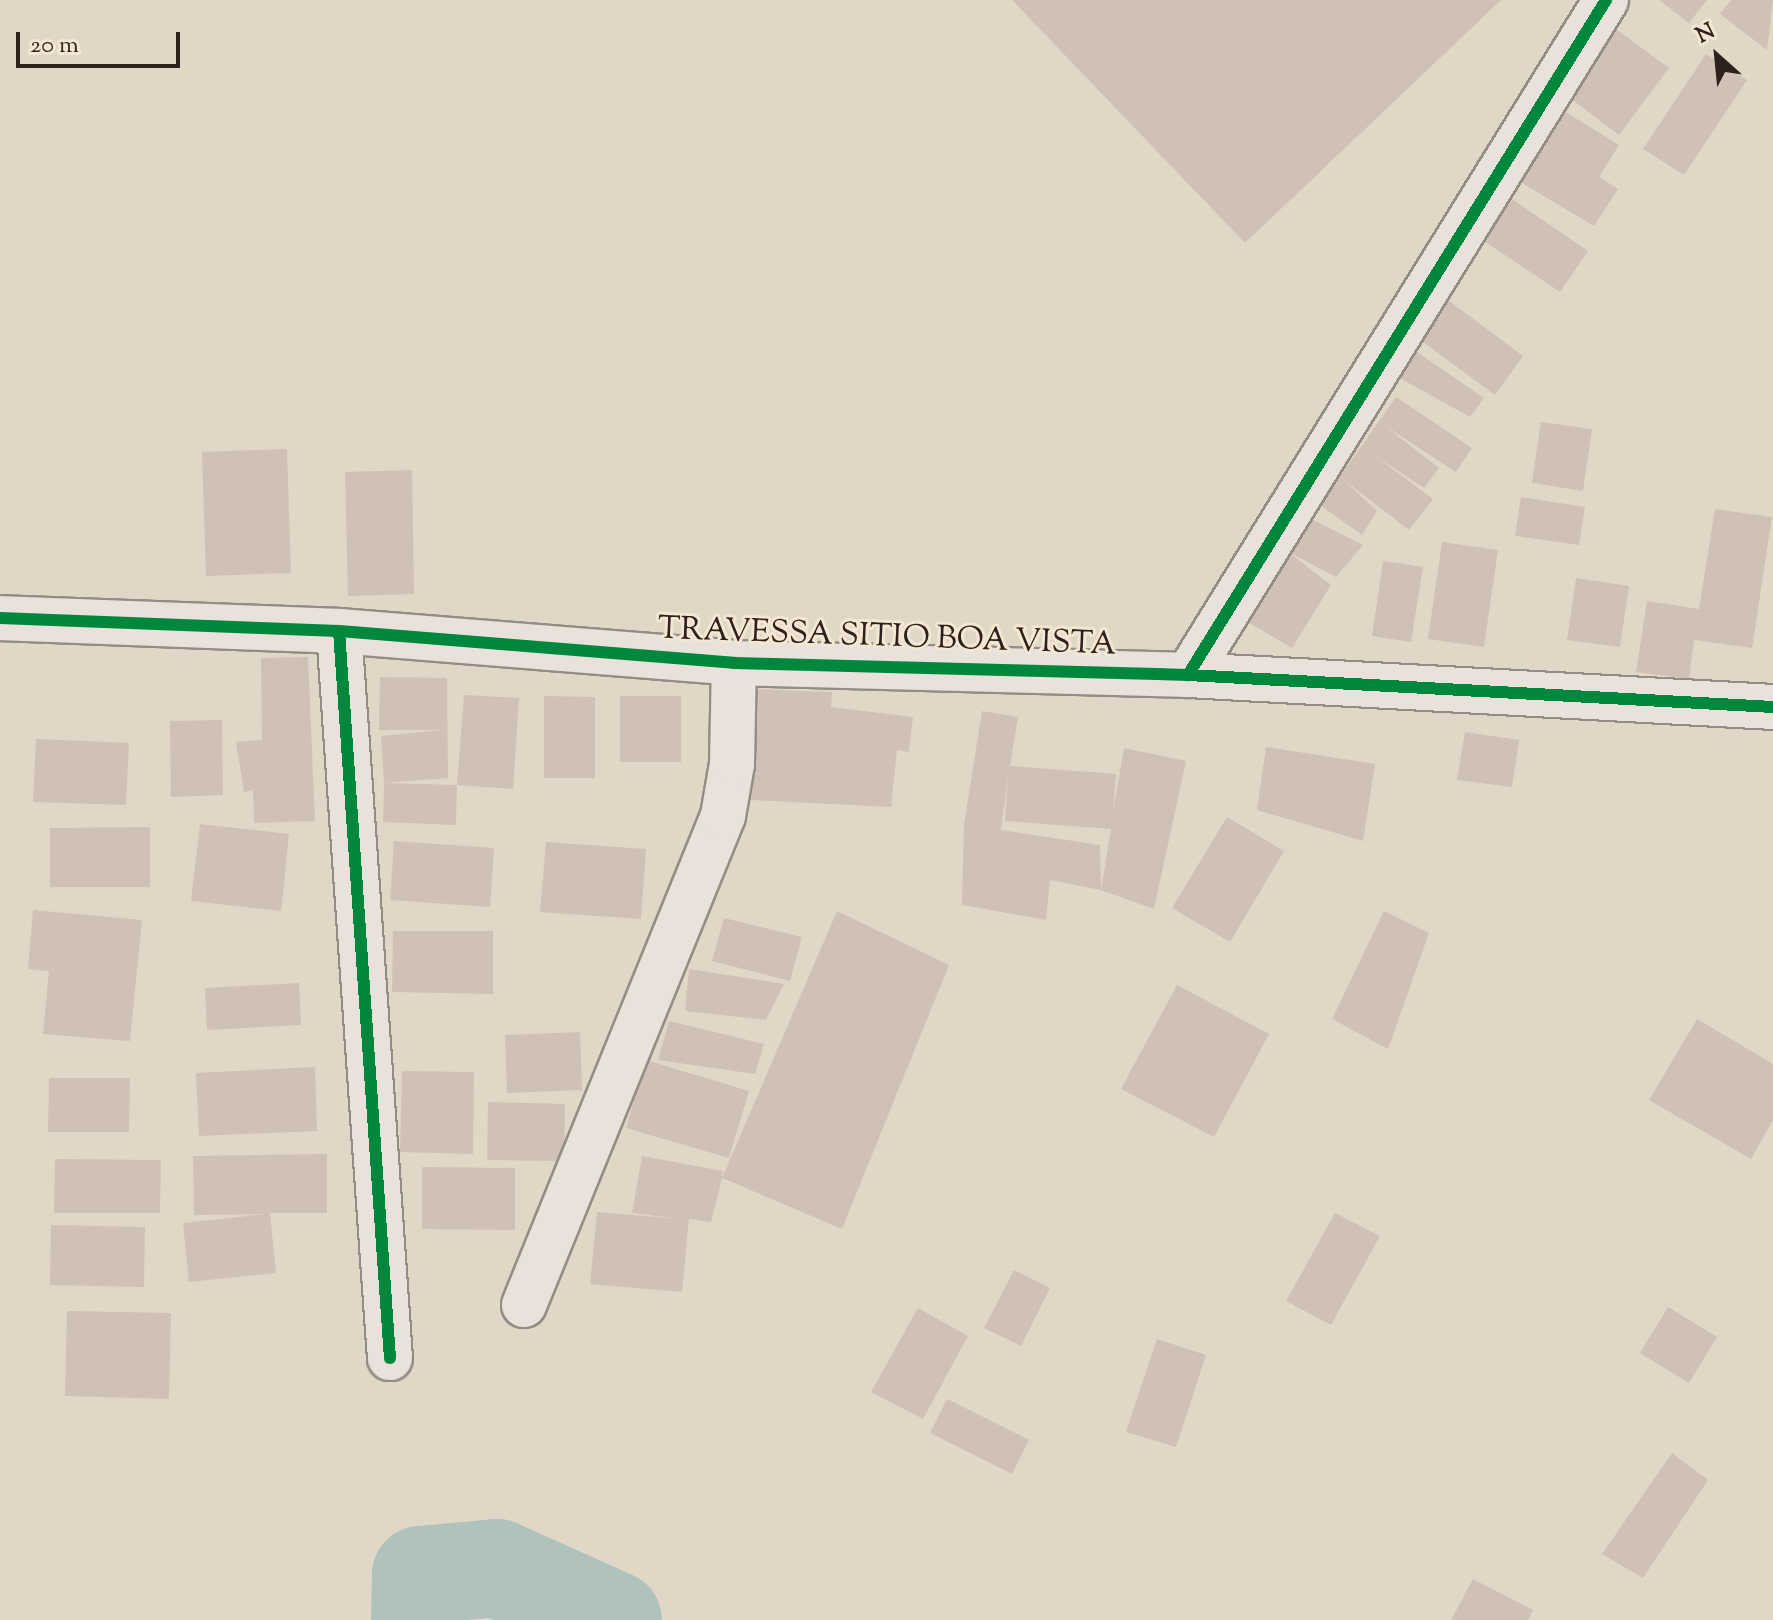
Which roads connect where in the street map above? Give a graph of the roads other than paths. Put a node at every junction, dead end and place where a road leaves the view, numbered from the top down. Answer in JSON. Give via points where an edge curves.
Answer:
{"nodes":[{"id":1,"x":1606,"y":0,"type":"edge"},
{"id":2,"x":0,"y":618,"type":"edge"},
{"id":3,"x":339,"y":631,"type":"junction"},
{"id":4,"x":734,"y":663,"type":"junction"},
{"id":5,"x":1188,"y":675,"type":"junction"},
{"id":6,"x":1773,"y":707,"type":"edge"},
{"id":7,"x":524,"y":1305,"type":"dead end"},
{"id":8,"x":390,"y":1358,"type":"dead end"}],
"edges":[{"from":1,"to":5,"type":"street"},
{"from":2,"to":3,"type":"street","name":"TRAVESSA SITIO BOA VISTA"},
{"from":3,"to":4,"type":"street","name":"TRAVESSA SITIO BOA VISTA"},
{"from":3,"to":8,"type":"street"},
{"from":4,"to":5,"type":"street","name":"TRAVESSA SITIO BOA VISTA"},
{"from":4,"to":7,"type":"street","via":[[732,764],[723,816]]},
{"from":5,"to":6,"type":"street","name":"TRAVESSA SITIO BOA VISTA"}]}
